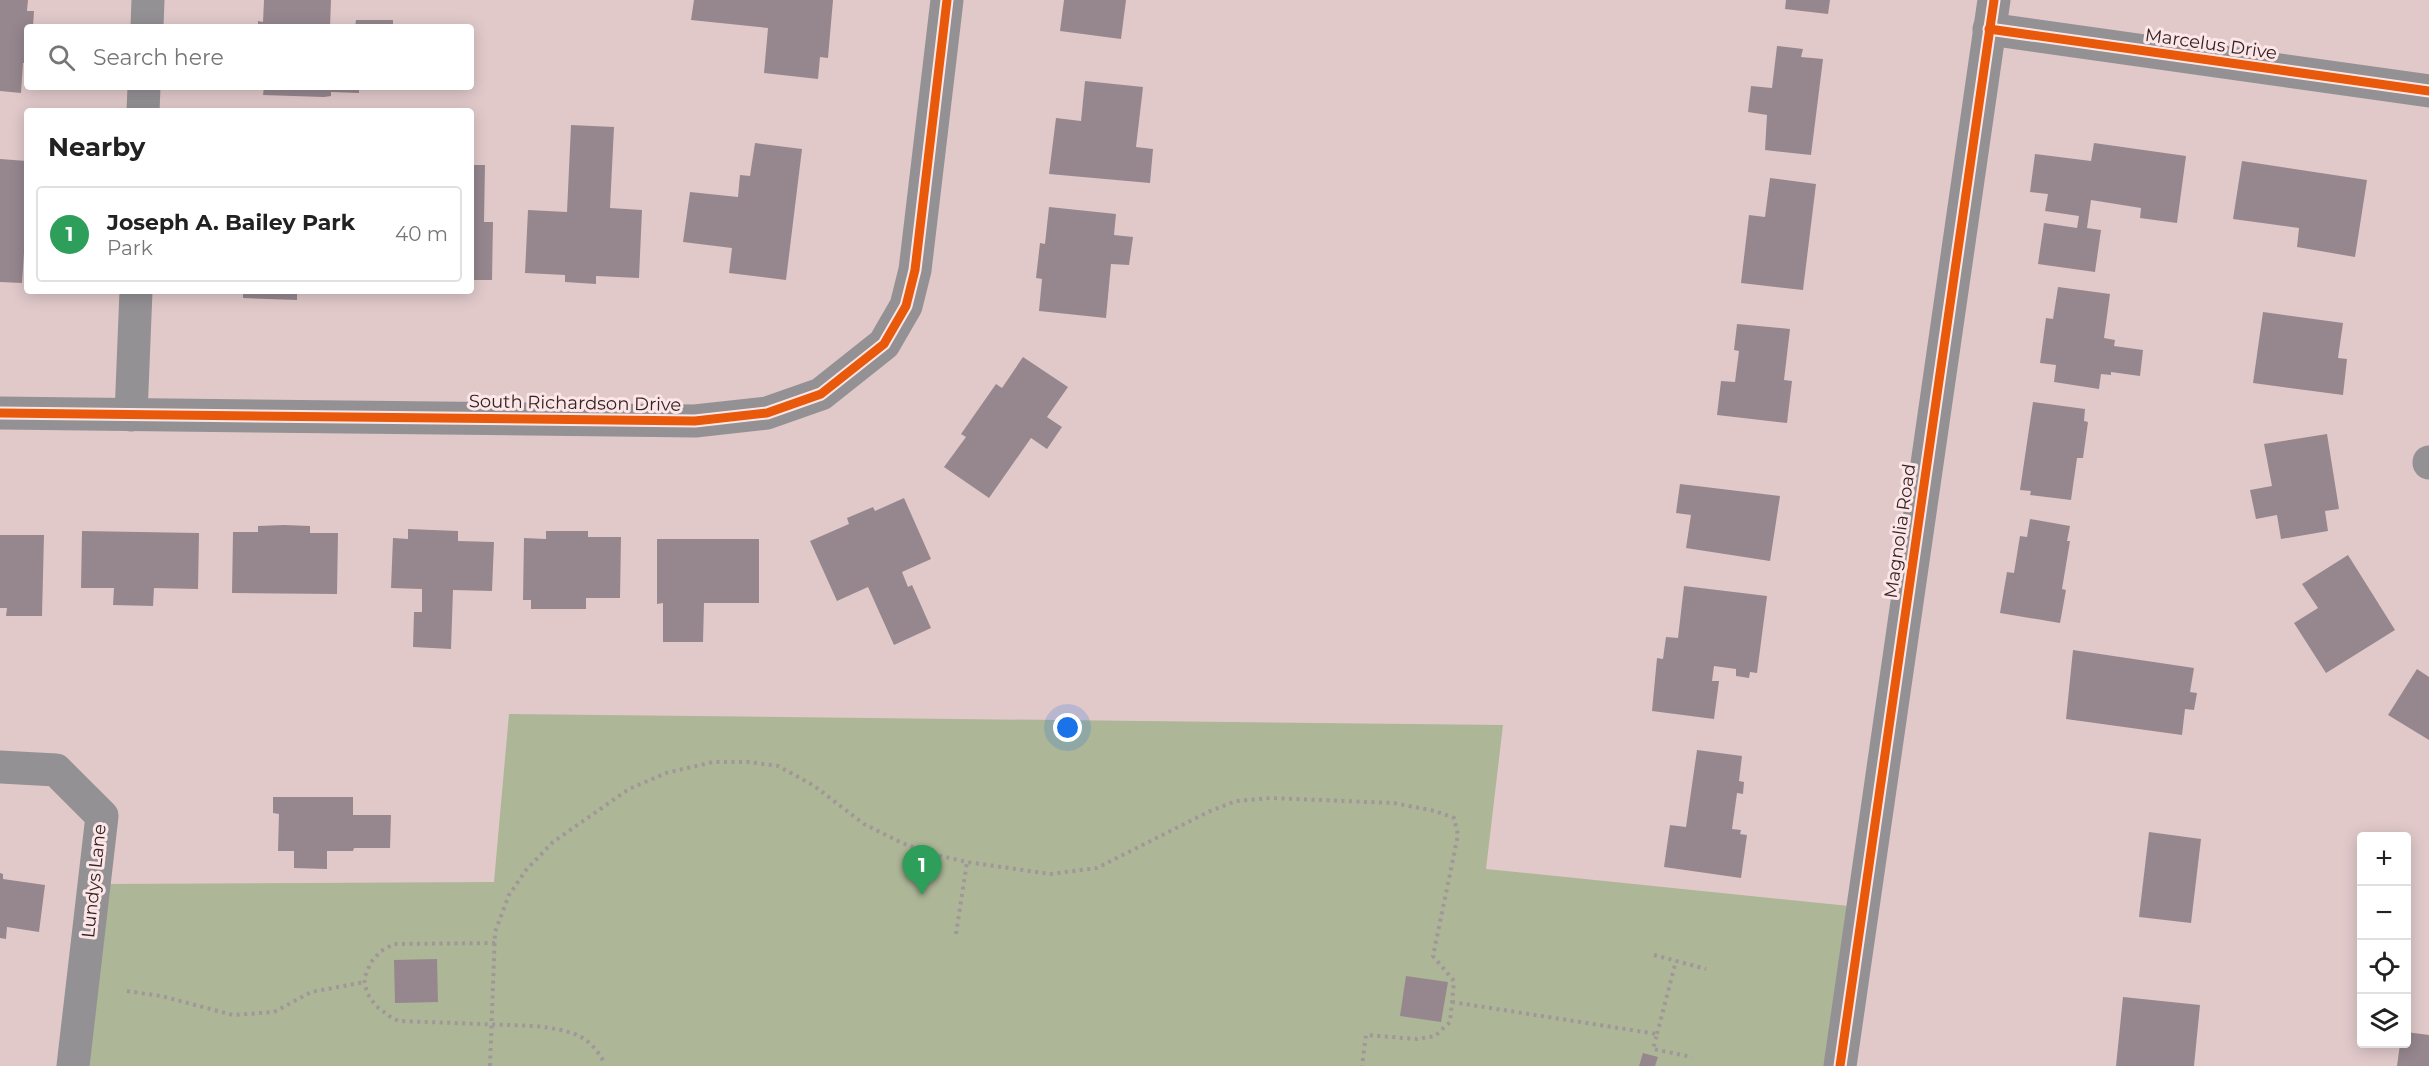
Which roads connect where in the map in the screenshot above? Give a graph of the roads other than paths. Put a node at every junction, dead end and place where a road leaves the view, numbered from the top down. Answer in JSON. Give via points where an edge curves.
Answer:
{"nodes":[{"id":1,"x":148,"y":0,"type":"edge"},
{"id":2,"x":947,"y":0,"type":"edge"},
{"id":3,"x":1991,"y":15,"type":"edge"},
{"id":4,"x":147,"y":24,"type":"edge"},
{"id":5,"x":144,"y":90,"type":"edge"},
{"id":6,"x":2429,"y":92,"type":"edge"},
{"id":7,"x":143,"y":108,"type":"edge"},
{"id":8,"x":136,"y":294,"type":"edge"},
{"id":9,"x":0,"y":413,"type":"edge"},
{"id":10,"x":131,"y":415,"type":"junction"},
{"id":11,"x":0,"y":767,"type":"edge"},
{"id":12,"x":73,"y":1066,"type":"edge"},
{"id":13,"x":1839,"y":1066,"type":"edge"}],
"edges":[{"from":1,"to":4,"type":"street"},
{"from":2,"to":10,"type":"street","name":"South Richardson Drive","via":[[915,270],[906,306],[885,344],[820,394],[767,413],[695,421]]},
{"from":3,"to":6,"type":"street","name":"Marcelus Drive"},
{"from":3,"to":13,"type":"street","name":"Magnolia Road"},
{"from":5,"to":7,"type":"street"},
{"from":8,"to":10,"type":"street"},
{"from":9,"to":10,"type":"street","name":"South Richardson Drive"},
{"from":11,"to":12,"type":"street","name":"Lundys Lane","via":[[56,770],[102,816]]}]}
